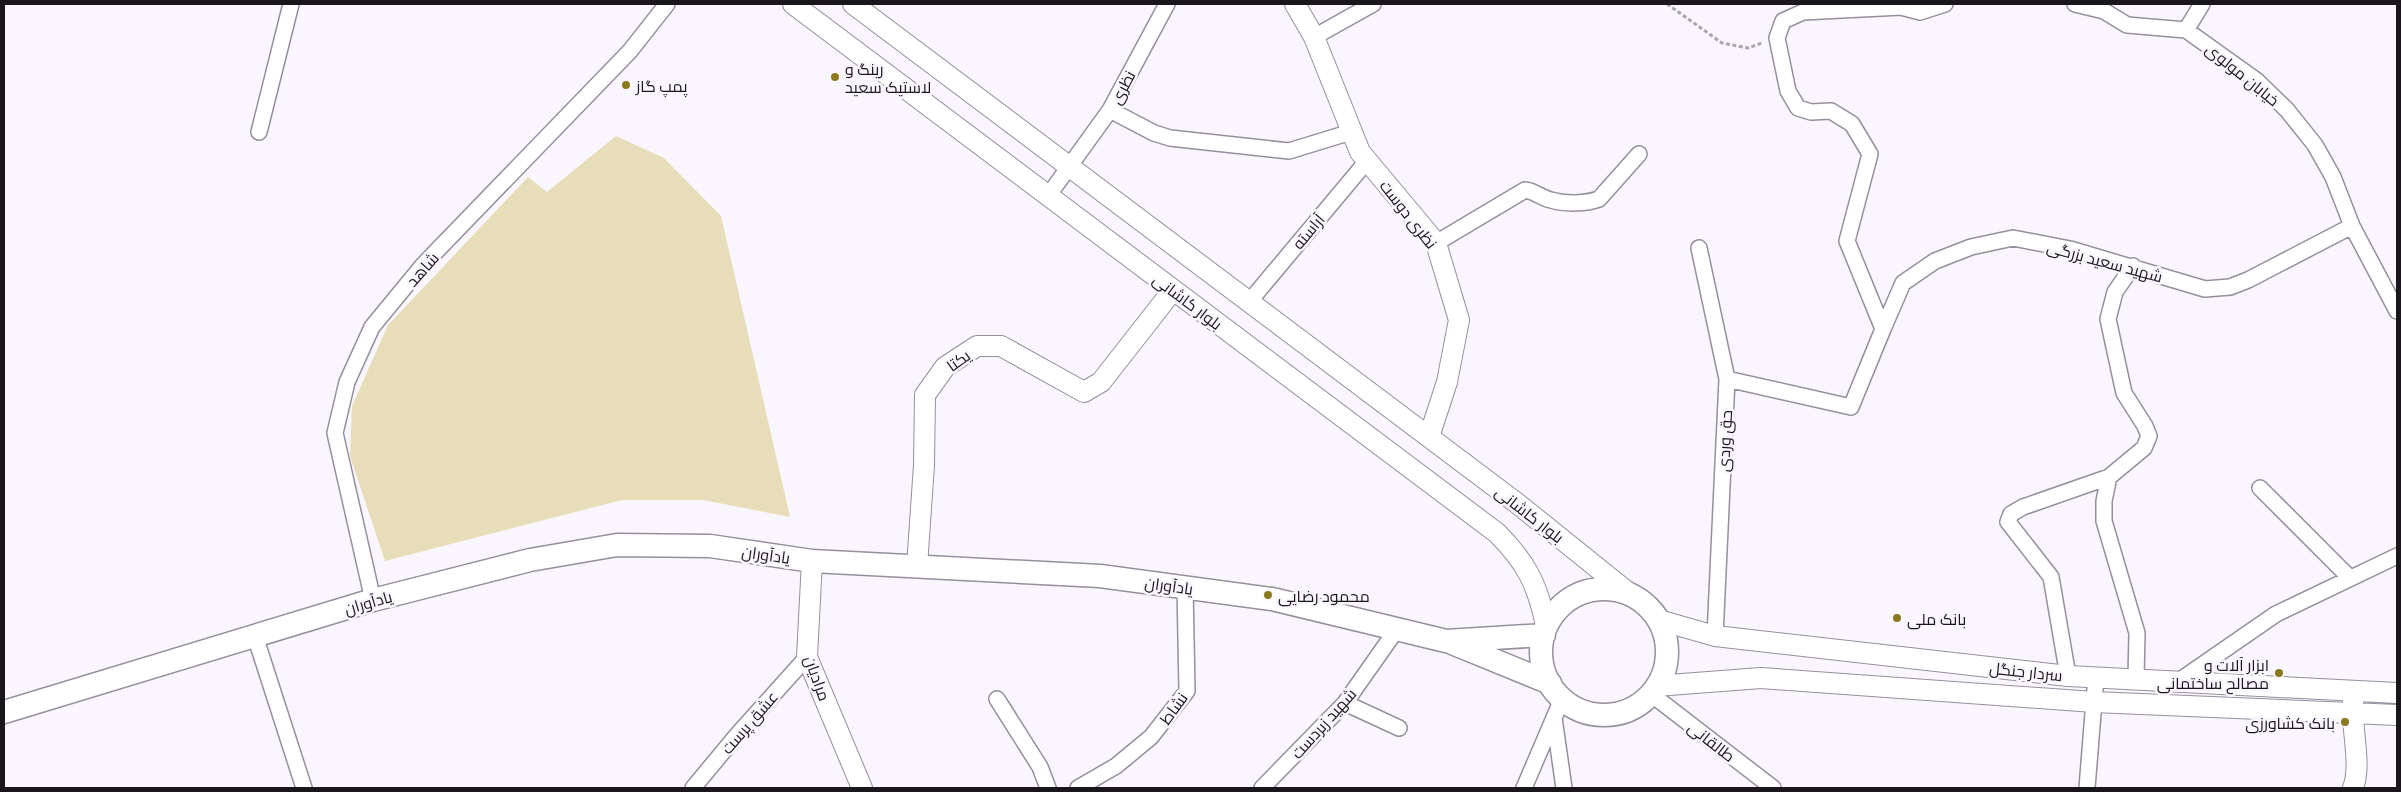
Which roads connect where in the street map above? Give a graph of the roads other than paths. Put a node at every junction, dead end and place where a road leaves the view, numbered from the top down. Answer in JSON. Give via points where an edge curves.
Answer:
{"nodes":[{"id":1,"x":291,"y":4,"type":"edge"},
{"id":2,"x":667,"y":4,"type":"edge"},
{"id":3,"x":793,"y":4,"type":"edge"},
{"id":4,"x":853,"y":4,"type":"edge"},
{"id":5,"x":1167,"y":4,"type":"edge"},
{"id":6,"x":1295,"y":4,"type":"edge"},
{"id":7,"x":1373,"y":4,"type":"edge"},
{"id":8,"x":1945,"y":4,"type":"edge"},
{"id":9,"x":2075,"y":4,"type":"edge"},
{"id":10,"x":2202,"y":4,"type":"edge"},
{"id":11,"x":2101,"y":7,"type":"edge"},
{"id":12,"x":2186,"y":30,"type":"junction"},
{"id":13,"x":1314,"y":37,"type":"junction"},
{"id":14,"x":1110,"y":110,"type":"junction"},
{"id":15,"x":259,"y":132,"type":"dead end"},
{"id":16,"x":1351,"y":132,"type":"junction"},
{"id":17,"x":1639,"y":154,"type":"dead end"},
{"id":18,"x":1367,"y":161,"type":"junction"},
{"id":19,"x":1070,"y":167,"type":"junction"},
{"id":20,"x":1048,"y":196,"type":"junction"},
{"id":21,"x":2352,"y":226,"type":"junction"},
{"id":22,"x":1436,"y":243,"type":"junction"},
{"id":23,"x":1699,"y":248,"type":"dead end"},
{"id":24,"x":2133,"y":266,"type":"junction"},
{"id":25,"x":1174,"y":290,"type":"junction"},
{"id":26,"x":1249,"y":302,"type":"junction"},
{"id":27,"x":2397,"y":311,"type":"edge"},
{"id":28,"x":1884,"y":329,"type":"junction"},
{"id":29,"x":1727,"y":379,"type":"junction"},
{"id":30,"x":1429,"y":437,"type":"junction"},
{"id":31,"x":2109,"y":477,"type":"junction"},
{"id":32,"x":2260,"y":488,"type":"dead end"},
{"id":33,"x":2397,"y":556,"type":"edge"},
{"id":34,"x":812,"y":561,"type":"junction"},
{"id":35,"x":917,"y":566,"type":"junction"},
{"id":36,"x":2350,"y":578,"type":"junction"},
{"id":37,"x":1185,"y":587,"type":"junction"},
{"id":38,"x":1630,"y":594,"type":"junction"},
{"id":39,"x":374,"y":600,"type":"junction"},
{"id":40,"x":1659,"y":620,"type":"junction"},
{"id":41,"x":1397,"y":629,"type":"junction"},
{"id":42,"x":1545,"y":631,"type":"junction"},
{"id":43,"x":255,"y":636,"type":"junction"},
{"id":44,"x":1715,"y":636,"type":"junction"},
{"id":45,"x":1446,"y":640,"type":"junction"},
{"id":46,"x":807,"y":657,"type":"junction"},
{"id":47,"x":2068,"y":676,"type":"junction"},
{"id":48,"x":2096,"y":676,"type":"junction"},
{"id":49,"x":2136,"y":678,"type":"junction"},
{"id":50,"x":2179,"y":681,"type":"junction"},
{"id":51,"x":1654,"y":690,"type":"junction"},
{"id":52,"x":2353,"y":690,"type":"junction"},
{"id":53,"x":2397,"y":693,"type":"edge"},
{"id":54,"x":997,"y":699,"type":"dead end"},
{"id":55,"x":1555,"y":700,"type":"junction"},
{"id":56,"x":2094,"y":702,"type":"junction"},
{"id":57,"x":1344,"y":703,"type":"junction"},
{"id":58,"x":4,"y":712,"type":"edge"},
{"id":59,"x":2352,"y":714,"type":"junction"},
{"id":60,"x":2397,"y":715,"type":"edge"},
{"id":61,"x":1398,"y":728,"type":"dead end"},
{"id":62,"x":304,"y":788,"type":"edge"},
{"id":63,"x":693,"y":788,"type":"edge"},
{"id":64,"x":862,"y":788,"type":"edge"},
{"id":65,"x":1048,"y":788,"type":"edge"},
{"id":66,"x":1078,"y":788,"type":"edge"},
{"id":67,"x":1262,"y":788,"type":"edge"},
{"id":68,"x":1524,"y":788,"type":"edge"},
{"id":69,"x":1564,"y":788,"type":"edge"},
{"id":70,"x":1773,"y":788,"type":"edge"},
{"id":71,"x":2087,"y":788,"type":"edge"},
{"id":72,"x":2353,"y":788,"type":"edge"}],
"edges":[{"from":1,"to":15,"type":"street"},
{"from":2,"to":39,"type":"street","name":"شاهد","via":[[630,51],[423,265],[372,327],[347,382],[335,433]]},
{"from":3,"to":20,"type":"main road","name":"بلوار کاشانی"},
{"from":4,"to":19,"type":"main road","name":"بلوار کاشانی"},
{"from":5,"to":14,"type":"street","name":"نظری"},
{"from":6,"to":13,"type":"main road","name":"نظری دوست"},
{"from":7,"to":13,"type":"street"},
{"from":8,"to":28,"type":"street","via":[[1920,12],[1901,7],[1803,12],[1783,21],[1777,38],[1788,91],[1798,108],[1831,112],[1852,124],[1870,154],[1847,241]]},
{"from":9,"to":11,"type":"street"},
{"from":10,"to":12,"type":"street"},
{"from":11,"to":12,"type":"street","via":[[2127,25]]},
{"from":12,"to":21,"type":"street","name":"خیابان مولوی","via":[[2256,80],[2287,110],[2315,145],[2333,177]]},
{"from":13,"to":16,"type":"main road","name":"نظری دوست"},
{"from":14,"to":16,"type":"street","via":[[1170,138],[1289,151]]},
{"from":14,"to":19,"type":"street","name":"نظری"},
{"from":16,"to":18,"type":"main road","name":"نظری دوست"},
{"from":17,"to":22,"type":"street","via":[[1599,199],[1590,202],[1551,200],[1524,190]]},
{"from":18,"to":22,"type":"main road","name":"نظری دوست"},
{"from":18,"to":26,"type":"street","name":"آراسته"},
{"from":19,"to":20,"type":"street","name":"نظری"},
{"from":19,"to":26,"type":"main road","name":"بلوار کاشانی"},
{"from":20,"to":25,"type":"main road","name":"بلوار کاشانی"},
{"from":21,"to":24,"type":"street","name":"شهید سعید بزرگی","via":[[2230,287],[2205,289]]},
{"from":21,"to":27,"type":"street","name":"خیابان مولوی"},
{"from":22,"to":30,"type":"main road","name":"نظری دوست","via":[[1459,320],[1447,382]]},
{"from":23,"to":29,"type":"street","name":"حق وردی"},
{"from":24,"to":28,"type":"street","name":"شهید سعید بزرگی","via":[[2013,238],[1970,247],[1935,261],[1903,283]]},
{"from":24,"to":31,"type":"street","via":[[2115,292],[2108,319],[2124,393],[2149,436],[2144,448]]},
{"from":25,"to":35,"type":"main road","name":"یکتا","via":[[1101,382],[1084,392],[1001,346],[977,346],[945,367],[926,395]]},
{"from":25,"to":42,"type":"main road","name":"بلوار کاشانی","via":[[1497,533],[1516,552],[1531,575],[1541,600]]},
{"from":26,"to":30,"type":"main road","name":"بلوار کاشانی"},
{"from":28,"to":29,"type":"street","name":"شهید سعید بزرگی","via":[[1851,407]]},
{"from":29,"to":44,"type":"street","name":"حق وردی"},
{"from":30,"to":38,"type":"main road","name":"بلوار کاشانی"},
{"from":31,"to":47,"type":"street","via":[[2023,507],[2011,514],[2008,522],[2051,577]]},
{"from":31,"to":49,"type":"street","via":[[2104,522],[2137,633]]},
{"from":32,"to":36,"type":"street"},
{"from":33,"to":36,"type":"street"},
{"from":34,"to":35,"type":"main road","name":"یادآوران"},
{"from":34,"to":39,"type":"main road","name":"یادآوران","via":[[710,546],[617,545],[530,560]]},
{"from":34,"to":46,"type":"main road","name":"مرادیان"},
{"from":35,"to":37,"type":"main road","name":"یادآوران","via":[[1100,576]]},
{"from":36,"to":50,"type":"street","via":[[2276,614]]},
{"from":37,"to":41,"type":"main road","name":"یادآوران","via":[[1272,599]]},
{"from":37,"to":66,"type":"street","name":"نشاط","via":[[1187,691],[1151,737],[1116,766]]},
{"from":38,"to":40,"type":"main road"},
{"from":38,"to":42,"type":"main road","via":[[1610,589],[1591,590],[1572,597],[1557,610]]},
{"from":39,"to":43,"type":"main road","name":"یادآوران"},
{"from":40,"to":44,"type":"main road","name":"سردار جنگل"},
{"from":40,"to":51,"type":"main road","via":[[1666,639],[1667,658],[1662,678]]},
{"from":41,"to":45,"type":"main road","name":"یادآوران"},
{"from":41,"to":57,"type":"street","name":"شهید زبردست"},
{"from":42,"to":45,"type":"main road","name":"یادآوران"},
{"from":42,"to":55,"type":"main road","via":[[1541,645],[1542,665]]},
{"from":43,"to":58,"type":"main road","name":"یادآوران"},
{"from":43,"to":62,"type":"street"},
{"from":44,"to":47,"type":"main road","name":"سردار جنگل"},
{"from":45,"to":55,"type":"main road"},
{"from":46,"to":63,"type":"street","name":"عشق پرست"},
{"from":46,"to":64,"type":"main road","name":"مرادیان"},
{"from":47,"to":48,"type":"main road","name":"سردار جنگل"},
{"from":48,"to":49,"type":"main road","name":"سردار جنگل"},
{"from":48,"to":56,"type":"street"},
{"from":49,"to":50,"type":"main road","name":"سردار جنگل"},
{"from":50,"to":52,"type":"main road","name":"سردار جنگل"},
{"from":51,"to":55,"type":"main road","via":[[1636,706],[1618,714],[1598,715]]},
{"from":51,"to":56,"type":"main road","name":"سردار جنگل","via":[[1761,678]]},
{"from":51,"to":70,"type":"street","name":"طالقانی"},
{"from":52,"to":53,"type":"main road","name":"سردار جنگل"},
{"from":52,"to":59,"type":"main road"},
{"from":54,"to":65,"type":"street","via":[[1040,767]]},
{"from":55,"to":68,"type":"street"},
{"from":55,"to":69,"type":"street"},
{"from":56,"to":59,"type":"main road","name":"سردار جنگل"},
{"from":56,"to":71,"type":"street"},
{"from":57,"to":61,"type":"street"},
{"from":57,"to":67,"type":"street","name":"شهید زبردست"},
{"from":59,"to":60,"type":"main road","name":"سردار جنگل"},
{"from":59,"to":72,"type":"main road","via":[[2358,763]]}]}
